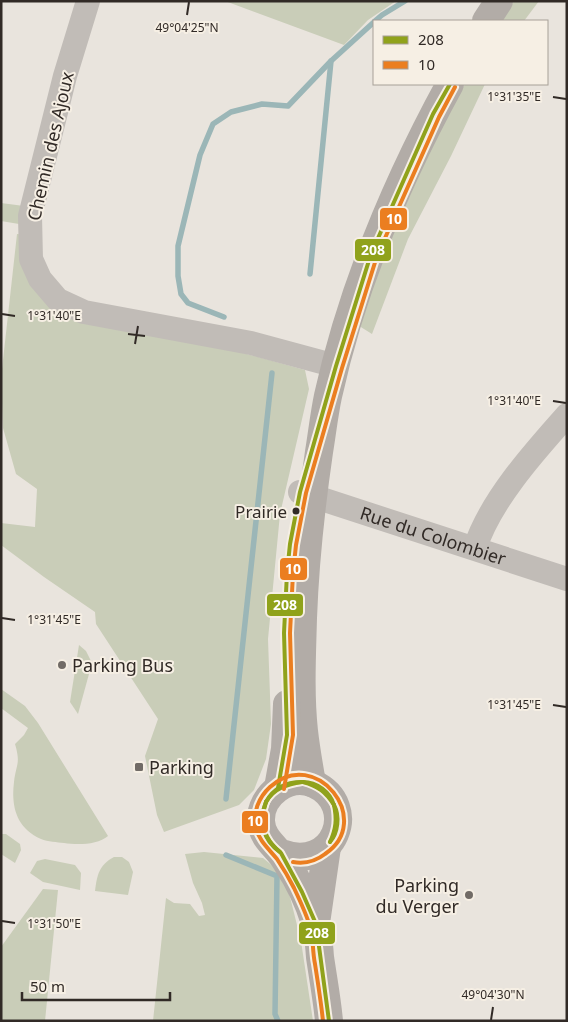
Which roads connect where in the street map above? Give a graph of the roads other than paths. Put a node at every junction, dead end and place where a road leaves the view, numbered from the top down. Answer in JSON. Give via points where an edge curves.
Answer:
{"nodes":[{"id":1,"x":88,"y":1,"type":"edge"},
{"id":2,"x":499,"y":1,"type":"edge"},
{"id":3,"x":487,"y":20,"type":"edge"},
{"id":4,"x":449,"y":85,"type":"edge"},
{"id":5,"x":336,"y":366,"type":"junction"},
{"id":6,"x":567,"y":415,"type":"edge"},
{"id":7,"x":307,"y":494,"type":"junction"},
{"id":8,"x":475,"y":548,"type":"junction"},
{"id":9,"x":567,"y":579,"type":"edge"},
{"id":10,"x":312,"y":783,"type":"junction"},
{"id":11,"x":278,"y":788,"type":"junction"},
{"id":12,"x":326,"y":847,"type":"junction"},
{"id":13,"x":281,"y":853,"type":"junction"},
{"id":14,"x":316,"y":924,"type":"junction"},
{"id":15,"x":329,"y":1021,"type":"edge"}],
"edges":[{"from":1,"to":5,"type":"street","name":"Chemin des Ajoux","via":[[65,76],[30,216],[31,260],[40,279],[58,300],[84,312],[252,343]]},
{"from":2,"to":3,"type":"main road"},
{"from":4,"to":5,"type":"main road","via":[[433,114],[371,254]]},
{"from":5,"to":7,"type":"main road"},
{"from":6,"to":8,"type":"street","via":[[532,456],[488,517]]},
{"from":7,"to":8,"type":"street","name":"Rue du Colombier"},
{"from":7,"to":10,"type":"main road","via":[[302,659],[304,729]]},
{"from":7,"to":11,"type":"main road","via":[[290,544],[287,573],[284,633],[287,735]]},
{"from":8,"to":9,"type":"street","name":"Rue du Colombier"},
{"from":10,"to":11,"type":"main road","via":[[295,782]]},
{"from":10,"to":12,"type":"main road","via":[[324,790],[337,812],[334,837]]},
{"from":11,"to":13,"type":"main road","via":[[269,797],[261,821],[269,843]]},
{"from":12,"to":13,"type":"main road","via":[[304,858]]},
{"from":12,"to":14,"type":"main road"},
{"from":13,"to":14,"type":"main road"},
{"from":14,"to":15,"type":"main road"}]}
